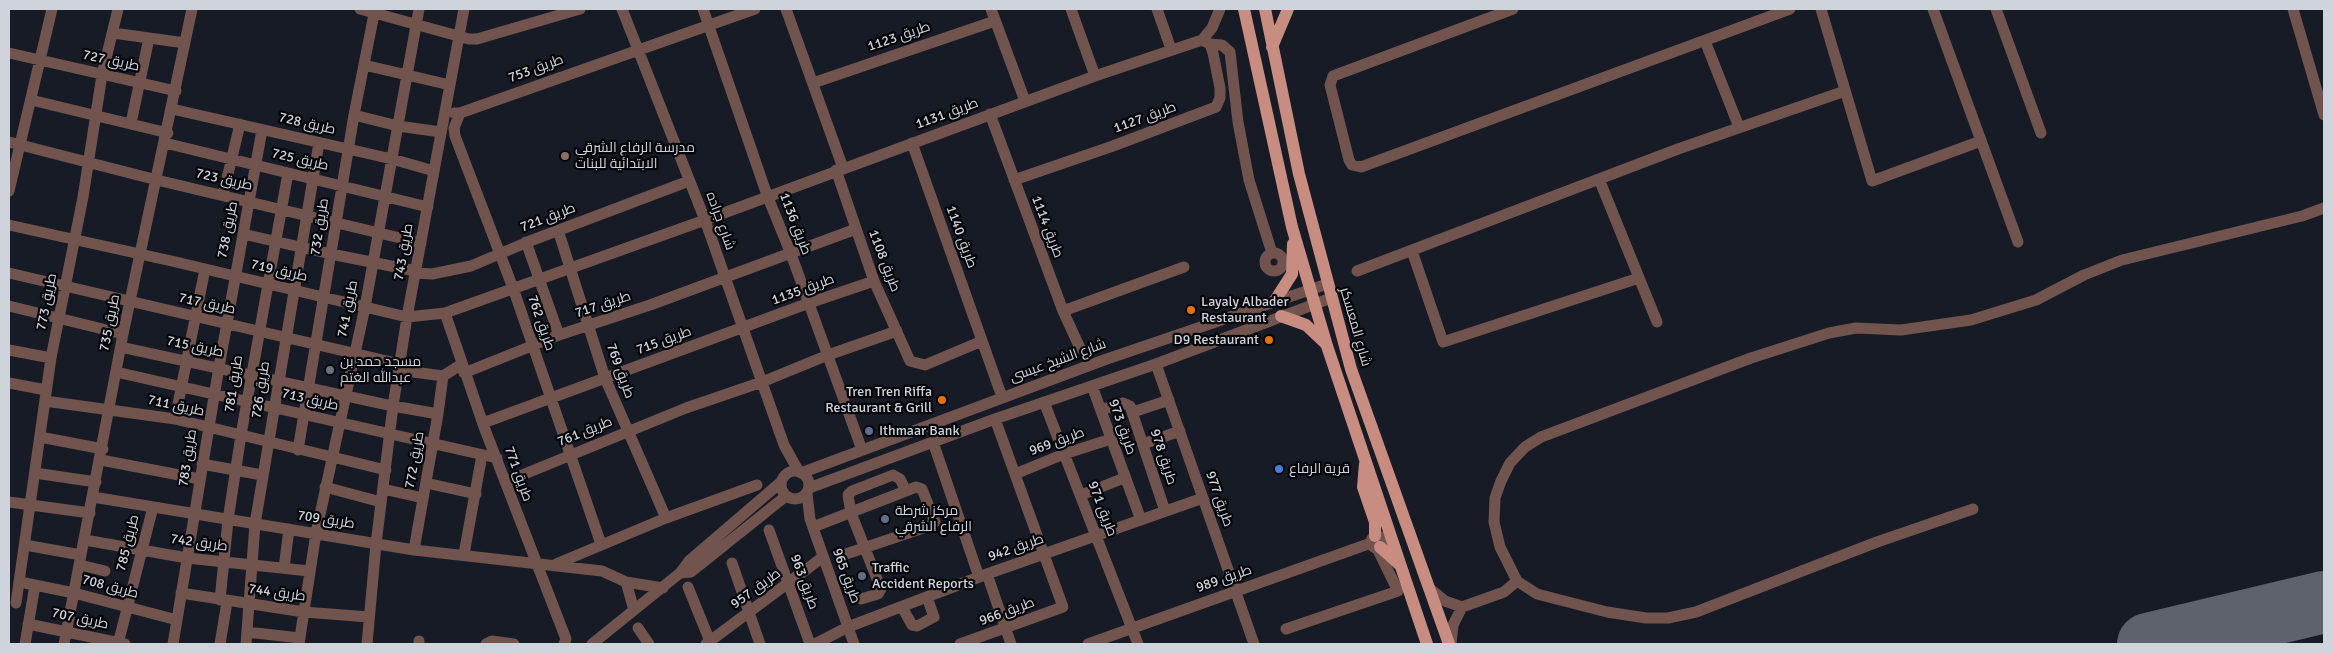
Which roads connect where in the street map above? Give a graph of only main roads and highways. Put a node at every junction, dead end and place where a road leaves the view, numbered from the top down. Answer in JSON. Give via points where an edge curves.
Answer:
{"nodes":[{"id":1,"x":1245,"y":9,"type":"edge"},
{"id":2,"x":1265,"y":9,"type":"edge"},
{"id":3,"x":1288,"y":9,"type":"edge"},
{"id":4,"x":1272,"y":50,"type":"junction"},
{"id":5,"x":1292,"y":227,"type":"junction"},
{"id":6,"x":1274,"y":302,"type":"road end"},
{"id":7,"x":1281,"y":316,"type":"road end"},
{"id":8,"x":1327,"y":346,"type":"junction"},
{"id":9,"x":1366,"y":459,"type":"junction"},
{"id":10,"x":1400,"y":565,"type":"junction"},
{"id":11,"x":1427,"y":644,"type":"edge"},
{"id":12,"x":1450,"y":644,"type":"edge"}],
"edges":[{"from":1,"to":5,"type":"main road"},
{"from":2,"to":4,"type":"main road","name":"شارع المعسكر"},
{"from":3,"to":4,"type":"main road"},
{"from":4,"to":12,"type":"main road","name":"شارع المعسكر","via":[[1299,174],[1354,377]]},
{"from":5,"to":6,"type":"main road","via":[[1292,274]]},
{"from":5,"to":8,"type":"main road"},
{"from":7,"to":8,"type":"main road","via":[[1312,329]]},
{"from":8,"to":9,"type":"main road"},
{"from":9,"to":10,"type":"main road"},
{"from":9,"to":10,"type":"main road","via":[[1364,487],[1375,522],[1376,543]]},
{"from":10,"to":11,"type":"main road"}]}
